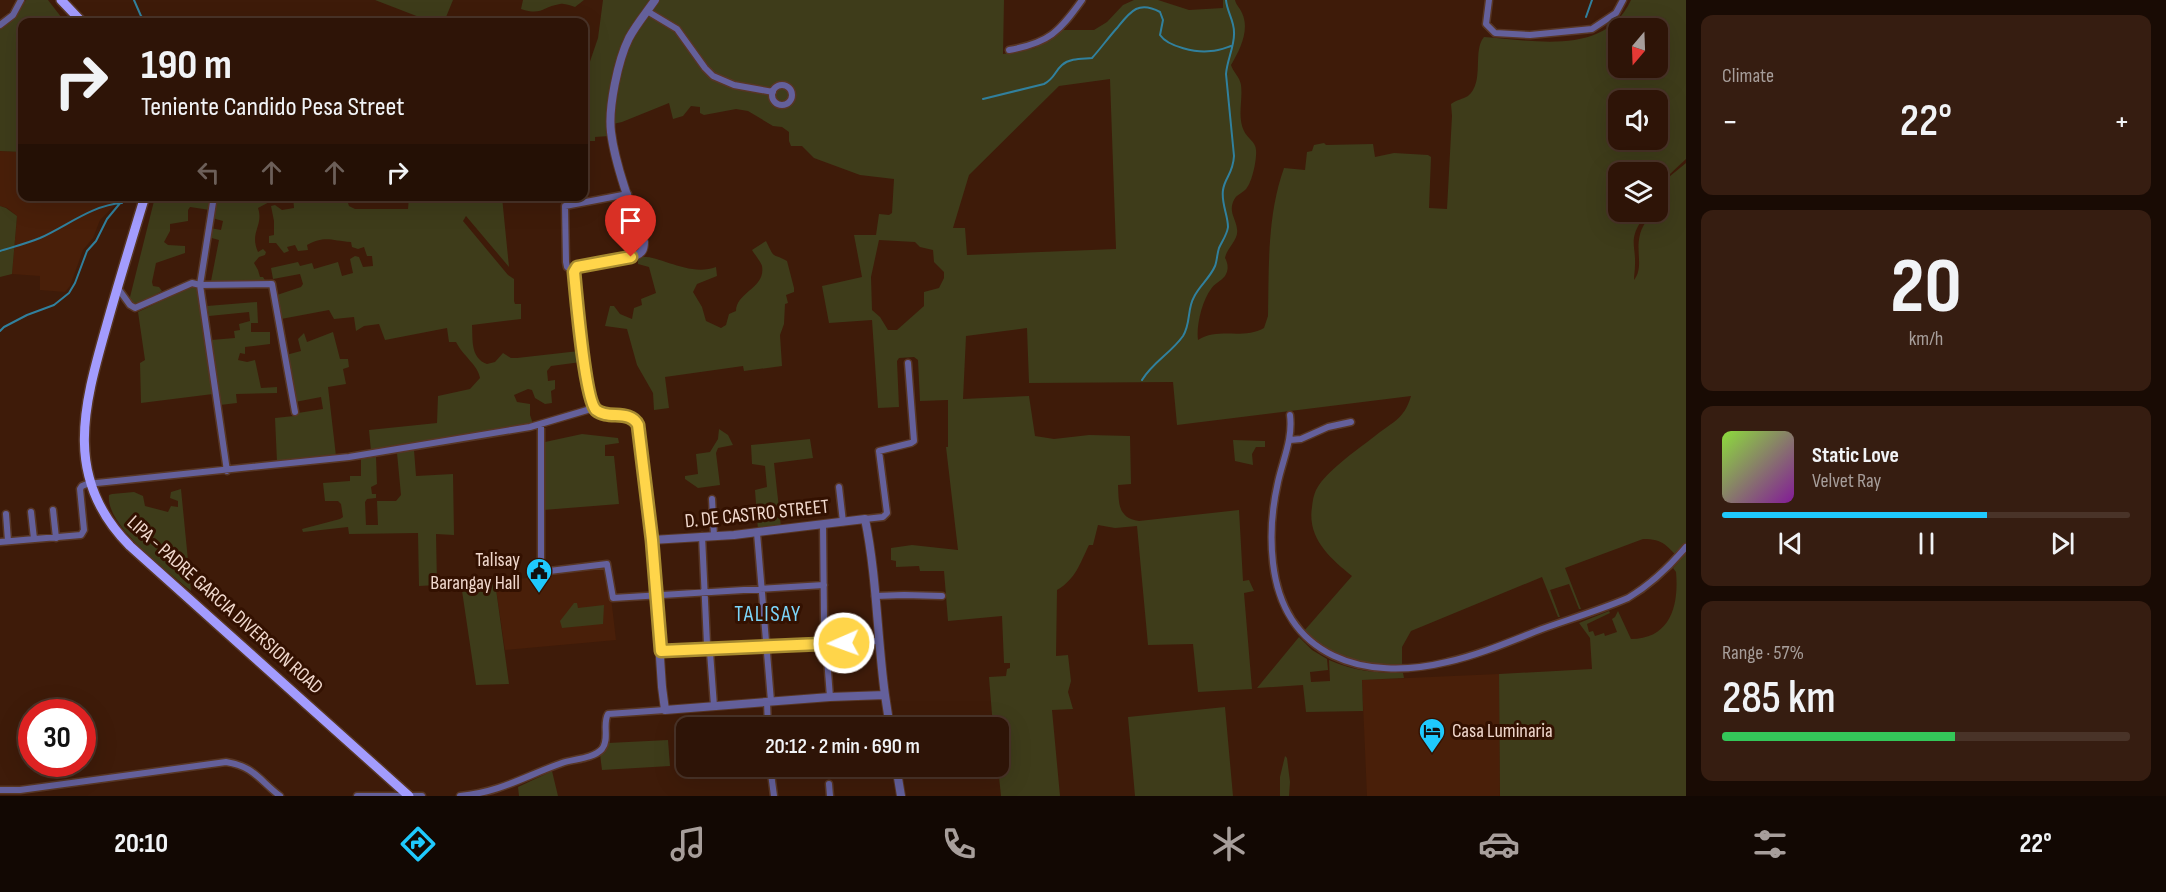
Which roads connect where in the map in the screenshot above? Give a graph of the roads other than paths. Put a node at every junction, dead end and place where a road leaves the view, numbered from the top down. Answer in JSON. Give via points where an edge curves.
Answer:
{"nodes":[{"id":1,"x":21,"y":0,"type":"edge"},
{"id":2,"x":61,"y":0,"type":"edge"},
{"id":3,"x":655,"y":0,"type":"edge"},
{"id":4,"x":1082,"y":0,"type":"edge"},
{"id":5,"x":1489,"y":0,"type":"edge"},
{"id":6,"x":1623,"y":0,"type":"edge"},
{"id":7,"x":647,"y":11,"type":"junction"},
{"id":8,"x":78,"y":18,"type":"edge"},
{"id":9,"x":0,"y":25,"type":"edge"},
{"id":10,"x":1009,"y":50,"type":"dead end"},
{"id":11,"x":773,"y":92,"type":"dead end"},
{"id":12,"x":628,"y":194,"type":"junction"},
{"id":13,"x":143,"y":201,"type":"edge"},
{"id":14,"x":213,"y":201,"type":"edge"},
{"id":15,"x":574,"y":270,"type":"junction"},
{"id":16,"x":200,"y":285,"type":"junction"},
{"id":17,"x":117,"y":287,"type":"junction"},
{"id":18,"x":908,"y":363,"type":"dead end"},
{"id":19,"x":594,"y":408,"type":"junction"},
{"id":20,"x":295,"y":412,"type":"dead end"},
{"id":21,"x":1290,"y":415,"type":"dead end"},
{"id":22,"x":1351,"y":422,"type":"dead end"},
{"id":23,"x":541,"y":425,"type":"junction"},
{"id":24,"x":1290,"y":440,"type":"junction"},
{"id":25,"x":227,"y":471,"type":"junction"},
{"id":26,"x":91,"y":483,"type":"junction"},
{"id":27,"x":839,"y":487,"type":"dead end"},
{"id":28,"x":712,"y":499,"type":"dead end"},
{"id":29,"x":54,"y":510,"type":"dead end"},
{"id":30,"x":31,"y":512,"type":"dead end"},
{"id":31,"x":6,"y":514,"type":"dead end"},
{"id":32,"x":865,"y":519,"type":"junction"},
{"id":33,"x":843,"y":522,"type":"junction"},
{"id":34,"x":823,"y":525,"type":"junction"},
{"id":35,"x":757,"y":533,"type":"junction"},
{"id":36,"x":702,"y":536,"type":"junction"},
{"id":37,"x":714,"y":536,"type":"junction"},
{"id":38,"x":56,"y":538,"type":"junction"},
{"id":39,"x":33,"y":539,"type":"junction"},
{"id":40,"x":652,"y":540,"type":"junction"},
{"id":41,"x":8,"y":541,"type":"junction"},
{"id":42,"x":0,"y":542,"type":"edge"},
{"id":43,"x":1686,"y":547,"type":"edge"},
{"id":44,"x":824,"y":585,"type":"junction"},
{"id":45,"x":762,"y":588,"type":"junction"},
{"id":46,"x":705,"y":592,"type":"junction"},
{"id":47,"x":656,"y":595,"type":"junction"},
{"id":48,"x":875,"y":596,"type":"junction"},
{"id":49,"x":942,"y":596,"type":"dead end"},
{"id":50,"x":879,"y":641,"type":"junction"},
{"id":51,"x":826,"y":644,"type":"junction"},
{"id":52,"x":766,"y":646,"type":"junction"},
{"id":53,"x":708,"y":648,"type":"junction"},
{"id":54,"x":661,"y":651,"type":"junction"},
{"id":55,"x":885,"y":695,"type":"junction"},
{"id":56,"x":830,"y":697,"type":"junction"},
{"id":57,"x":769,"y":701,"type":"junction"},
{"id":58,"x":714,"y":706,"type":"junction"},
{"id":59,"x":665,"y":710,"type":"junction"},
{"id":60,"x":768,"y":717,"type":"edge"},
{"id":61,"x":889,"y":717,"type":"edge"},
{"id":62,"x":771,"y":777,"type":"edge"},
{"id":63,"x":898,"y":777,"type":"edge"},
{"id":64,"x":829,"y":784,"type":"dead end"},
{"id":65,"x":0,"y":790,"type":"edge"},
{"id":66,"x":280,"y":796,"type":"edge"},
{"id":67,"x":357,"y":796,"type":"edge"},
{"id":68,"x":409,"y":796,"type":"edge"},
{"id":69,"x":422,"y":796,"type":"edge"},
{"id":70,"x":460,"y":796,"type":"edge"},
{"id":71,"x":774,"y":796,"type":"edge"},
{"id":72,"x":830,"y":796,"type":"edge"},
{"id":73,"x":901,"y":796,"type":"edge"}],
"edges":[{"from":1,"to":9,"type":"street","via":[[13,15]]},
{"from":2,"to":8,"type":"main road"},
{"from":3,"to":7,"type":"street"},
{"from":4,"to":10,"type":"street","via":[[1049,37]]},
{"from":5,"to":6,"type":"street","via":[[1486,24],[1495,33],[1530,35],[1592,29],[1616,13]]},
{"from":7,"to":11,"type":"street","via":[[677,29],[713,76],[734,85]]},
{"from":7,"to":12,"type":"street","via":[[625,48],[611,115],[612,138]]},
{"from":12,"to":15,"type":"street","via":[[644,242],[642,252]]},
{"from":12,"to":15,"type":"street","via":[[565,206],[566,262]]},
{"from":13,"to":17,"type":"main road","name":"LIPA - PADRE GARCIA DIVERSION ROAD"},
{"from":14,"to":16,"type":"street"},
{"from":15,"to":19,"type":"street"},
{"from":16,"to":17,"type":"street","via":[[192,283],[135,308]]},
{"from":16,"to":20,"type":"street","via":[[273,284]]},
{"from":16,"to":25,"type":"street"},
{"from":17,"to":26,"type":"main road","name":"LIPA - PADRE GARCIA DIVERSION ROAD","via":[[86,407],[83,442]]},
{"from":18,"to":32,"type":"street","via":[[914,441],[879,450],[887,513],[885,517]]},
{"from":19,"to":23,"type":"street"},
{"from":19,"to":40,"type":"street","via":[[630,417],[637,423]]},
{"from":21,"to":24,"type":"street"},
{"from":22,"to":24,"type":"street"},
{"from":23,"to":25,"type":"street","via":[[358,456]]},
{"from":23,"to":47,"type":"street","via":[[540,572],[606,563],[613,598]]},
{"from":24,"to":43,"type":"street","via":[[1274,498],[1275,579],[1289,614],[1305,637],[1326,653],[1351,664],[1388,669],[1464,658],[1628,598],[1648,585]]},
{"from":25,"to":26,"type":"street"},
{"from":26,"to":38,"type":"street","via":[[80,488],[84,533]]},
{"from":26,"to":68,"type":"main road","name":"LIPA - PADRE GARCIA DIVERSION ROAD","via":[[107,519],[125,542]]},
{"from":27,"to":33,"type":"street"},
{"from":28,"to":37,"type":"street"},
{"from":29,"to":38,"type":"street"},
{"from":30,"to":39,"type":"street"},
{"from":31,"to":41,"type":"street"},
{"from":32,"to":33,"type":"street","name":"D. DE CASTRO STREET"},
{"from":32,"to":48,"type":"street"},
{"from":33,"to":34,"type":"street","name":"D. DE CASTRO STREET"},
{"from":34,"to":35,"type":"street","name":"D. DE CASTRO STREET"},
{"from":34,"to":44,"type":"street"},
{"from":35,"to":37,"type":"street","name":"D. DE CASTRO STREET"},
{"from":35,"to":45,"type":"street"},
{"from":36,"to":37,"type":"street","name":"D. DE CASTRO STREET"},
{"from":36,"to":40,"type":"street","name":"D. DE CASTRO STREET"},
{"from":36,"to":46,"type":"street"},
{"from":38,"to":39,"type":"street"},
{"from":39,"to":41,"type":"street"},
{"from":40,"to":47,"type":"street"},
{"from":41,"to":42,"type":"street"},
{"from":44,"to":45,"type":"street"},
{"from":44,"to":51,"type":"street"},
{"from":45,"to":46,"type":"street"},
{"from":45,"to":52,"type":"street"},
{"from":46,"to":47,"type":"street"},
{"from":46,"to":53,"type":"street"},
{"from":47,"to":54,"type":"street"},
{"from":48,"to":49,"type":"street"},
{"from":48,"to":50,"type":"street"},
{"from":50,"to":51,"type":"street"},
{"from":50,"to":55,"type":"street"},
{"from":51,"to":52,"type":"street"},
{"from":51,"to":56,"type":"street"},
{"from":52,"to":53,"type":"street"},
{"from":52,"to":57,"type":"street"},
{"from":53,"to":54,"type":"street"},
{"from":53,"to":58,"type":"street"},
{"from":54,"to":59,"type":"street"},
{"from":55,"to":56,"type":"street"},
{"from":55,"to":61,"type":"street"},
{"from":56,"to":57,"type":"street"},
{"from":57,"to":58,"type":"street"},
{"from":57,"to":60,"type":"street"},
{"from":58,"to":59,"type":"street"},
{"from":59,"to":70,"type":"street","via":[[608,714],[605,744],[597,754],[558,764],[502,788]]},
{"from":62,"to":71,"type":"street"},
{"from":63,"to":73,"type":"street"},
{"from":64,"to":72,"type":"street"},
{"from":65,"to":66,"type":"street","via":[[226,762],[252,771]]},
{"from":67,"to":68,"type":"street"},
{"from":68,"to":69,"type":"street"}]}
